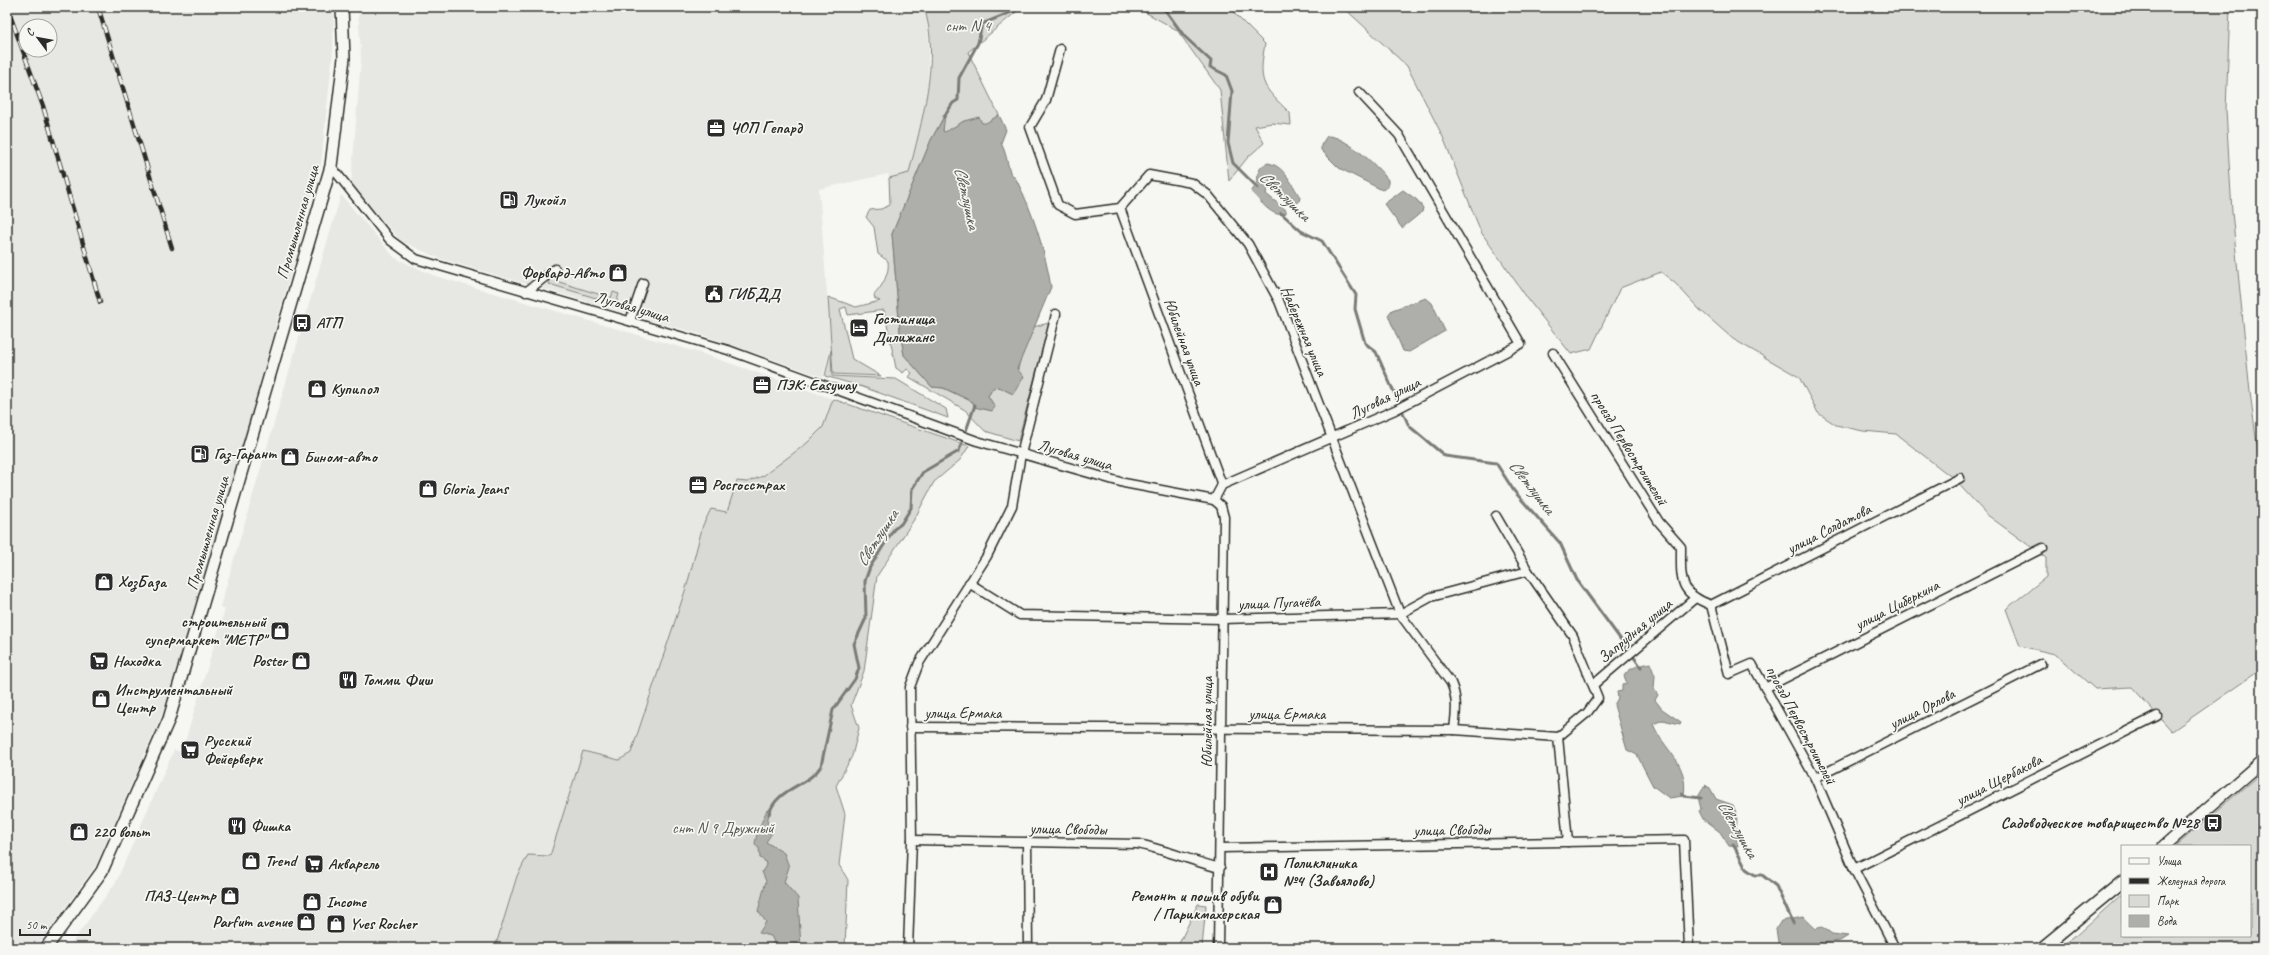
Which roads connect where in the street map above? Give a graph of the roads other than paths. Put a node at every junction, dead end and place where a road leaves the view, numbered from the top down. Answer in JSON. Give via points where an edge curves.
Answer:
{"nodes":[{"id":1,"x":342,"y":7,"type":"edge"},
{"id":2,"x":1060,"y":49,"type":"dead end"},
{"id":3,"x":1359,"y":92,"type":"dead end"},
{"id":4,"x":331,"y":166,"type":"junction"},
{"id":5,"x":1120,"y":208,"type":"junction"},
{"id":6,"x":555,"y":269,"type":"dead end"},
{"id":7,"x":642,"y":283,"type":"dead end"},
{"id":8,"x":526,"y":292,"type":"junction"},
{"id":9,"x":1056,"y":314,"type":"dead end"},
{"id":10,"x":630,"y":321,"type":"junction"},
{"id":11,"x":1553,"y":353,"type":"dead end"},
{"id":12,"x":1332,"y":439,"type":"junction"},
{"id":13,"x":1021,"y":454,"type":"junction"},
{"id":14,"x":1960,"y":478,"type":"dead end"},
{"id":15,"x":1222,"y":485,"type":"junction"},
{"id":16,"x":1214,"y":500,"type":"junction"},
{"id":17,"x":1496,"y":516,"type":"dead end"},
{"id":18,"x":2043,"y":548,"type":"dead end"},
{"id":19,"x":1528,"y":571,"type":"junction"},
{"id":20,"x":969,"y":583,"type":"junction"},
{"id":21,"x":1694,"y":599,"type":"junction"},
{"id":22,"x":1711,"y":605,"type":"junction"},
{"id":23,"x":1400,"y":614,"type":"junction"},
{"id":24,"x":1222,"y":619,"type":"junction"},
{"id":25,"x":2041,"y":664,"type":"dead end"},
{"id":26,"x":1593,"y":684,"type":"junction"},
{"id":27,"x":1765,"y":688,"type":"junction"},
{"id":28,"x":2157,"y":716,"type":"dead end"},
{"id":29,"x":910,"y":726,"type":"junction"},
{"id":30,"x":1220,"y":728,"type":"junction"},
{"id":31,"x":1454,"y":730,"type":"junction"},
{"id":32,"x":1558,"y":737,"type":"junction"},
{"id":33,"x":2262,"y":761,"type":"edge"},
{"id":34,"x":1815,"y":778,"type":"junction"},
{"id":35,"x":912,"y":840,"type":"junction"},
{"id":36,"x":1027,"y":842,"type":"junction"},
{"id":37,"x":1568,"y":842,"type":"junction"},
{"id":38,"x":2165,"y":845,"type":"edge"},
{"id":39,"x":1221,"y":848,"type":"junction"},
{"id":40,"x":1220,"y":868,"type":"junction"},
{"id":41,"x":1854,"y":869,"type":"junction"},
{"id":42,"x":2121,"y":883,"type":"edge"},
{"id":43,"x":46,"y":948,"type":"edge"},
{"id":44,"x":908,"y":948,"type":"edge"},
{"id":45,"x":1028,"y":948,"type":"edge"},
{"id":46,"x":1218,"y":948,"type":"edge"},
{"id":47,"x":1689,"y":948,"type":"edge"},
{"id":48,"x":1895,"y":948,"type":"edge"},
{"id":49,"x":2042,"y":948,"type":"edge"}],
"edges":[{"from":1,"to":4,"type":"main road","name":"Промышленная улица","via":[[344,58]]},
{"from":2,"to":5,"type":"street","via":[[1046,100],[1030,127],[1058,205],[1076,214]]},
{"from":3,"to":12,"type":"street","name":"Луговая улица","via":[[1399,135],[1521,344],[1395,410]]},
{"from":4,"to":8,"type":"street","name":"Луговая улица","via":[[390,240],[416,259]]},
{"from":4,"to":43,"type":"main road","name":"Промышленная улица","via":[[169,719],[102,871]]},
{"from":5,"to":12,"type":"street","name":"Набережная улица","via":[[1149,175],[1192,183],[1208,196],[1248,244],[1279,301]]},
{"from":5,"to":15,"type":"street","name":"Юбилейная улица"},
{"from":6,"to":8,"type":"street"},
{"from":7,"to":10,"type":"street"},
{"from":8,"to":10,"type":"street","name":"Луговая улица"},
{"from":9,"to":13,"type":"street"},
{"from":10,"to":13,"type":"street","name":"Луговая улица","via":[[728,350],[977,441]]},
{"from":11,"to":21,"type":"street","name":"проезд Первостроителей","via":[[1659,522],[1681,547],[1681,582]]},
{"from":12,"to":15,"type":"street","name":"Луговая улица"},
{"from":12,"to":23,"type":"street","name":"Набережная улица"},
{"from":13,"to":16,"type":"street","name":"Луговая улица","via":[[1124,483]]},
{"from":13,"to":20,"type":"street","via":[[1012,506],[987,556]]},
{"from":14,"to":22,"type":"street","name":"улица Солдатова"},
{"from":15,"to":16,"type":"street"},
{"from":16,"to":24,"type":"street","name":"Юбилейная улица","via":[[1221,506],[1224,517]]},
{"from":17,"to":19,"type":"street"},
{"from":18,"to":27,"type":"street","name":"улица Циберкина"},
{"from":19,"to":23,"type":"street","name":"улица Пугачёва","via":[[1431,597]]},
{"from":19,"to":26,"type":"street","via":[[1574,636]]},
{"from":20,"to":24,"type":"street","name":"улица Пугачёва","via":[[1020,615]]},
{"from":20,"to":29,"type":"street","via":[[919,663],[910,687]]},
{"from":21,"to":22,"type":"street"},
{"from":21,"to":26,"type":"street","name":"Запрудная улица"},
{"from":22,"to":27,"type":"street","name":"проезд Первостроителей","via":[[1729,674],[1752,664]]},
{"from":23,"to":24,"type":"street","name":"улица Пугачёва"},
{"from":23,"to":31,"type":"street","name":"Набережная улица","via":[[1451,683],[1457,710]]},
{"from":24,"to":30,"type":"street","name":"Юбилейная улица"},
{"from":25,"to":34,"type":"street","name":"улица Орлова"},
{"from":26,"to":32,"type":"street","via":[[1598,698],[1587,713]]},
{"from":27,"to":34,"type":"street","name":"проезд Первостроителей"},
{"from":28,"to":41,"type":"street","name":"улица Щербакова"},
{"from":29,"to":30,"type":"street","name":"улица Ермака"},
{"from":29,"to":35,"type":"street"},
{"from":30,"to":31,"type":"street","name":"улица Ермака"},
{"from":30,"to":39,"type":"street","name":"Юбилейная улица"},
{"from":31,"to":32,"type":"street","name":"улица Ермака"},
{"from":32,"to":37,"type":"street"},
{"from":33,"to":38,"type":"main road"},
{"from":34,"to":41,"type":"street","name":"проезд Первостроителей"},
{"from":35,"to":36,"type":"street","name":"улица Свободы"},
{"from":35,"to":44,"type":"street"},
{"from":36,"to":40,"type":"street","name":"улица Свободы","via":[[1138,844]]},
{"from":36,"to":45,"type":"street"},
{"from":37,"to":39,"type":"street","name":"улица Свободы"},
{"from":37,"to":47,"type":"street","name":"улица Свободы","via":[[1684,840]]},
{"from":39,"to":40,"type":"street","name":"Юбилейная улица"},
{"from":40,"to":46,"type":"street","name":"Юбилейная улица"},
{"from":41,"to":48,"type":"street","name":"проезд Первостроителей"},
{"from":42,"to":49,"type":"main road"}]}
